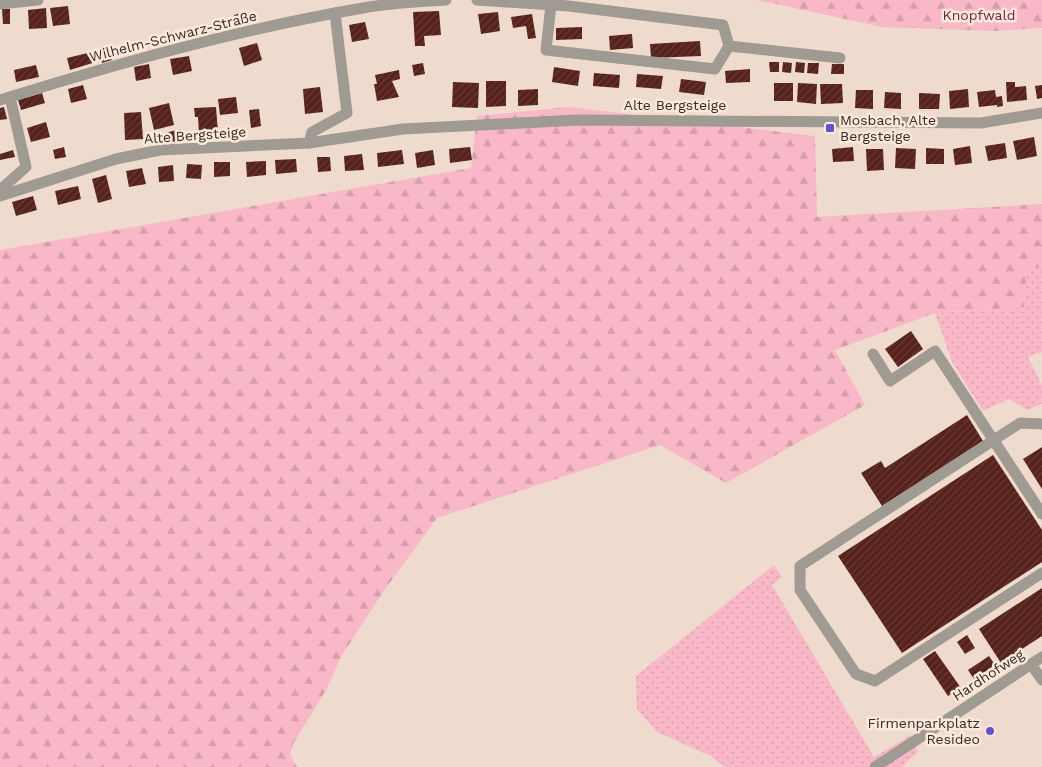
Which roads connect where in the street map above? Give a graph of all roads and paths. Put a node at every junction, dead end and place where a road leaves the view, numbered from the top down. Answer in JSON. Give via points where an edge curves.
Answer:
{"nodes":[{"id":1,"x":38,"y":0,"type":"edge"},
{"id":2,"x":446,"y":0,"type":"edge"},
{"id":3,"x":477,"y":0,"type":"edge"},
{"id":4,"x":0,"y":4,"type":"edge"},
{"id":5,"x":552,"y":5,"type":"junction"},
{"id":6,"x":335,"y":13,"type":"junction"},
{"id":7,"x":729,"y":46,"type":"junction"},
{"id":8,"x":840,"y":58,"type":"dead end"},
{"id":9,"x":5,"y":98,"type":"edge"},
{"id":10,"x":1042,"y":113,"type":"edge"},
{"id":11,"x":309,"y":143,"type":"junction"},
{"id":12,"x":0,"y":190,"type":"edge"},
{"id":13,"x":0,"y":196,"type":"edge"},
{"id":14,"x":873,"y":354,"type":"dead end"},
{"id":15,"x":1042,"y":424,"type":"edge"},
{"id":16,"x":994,"y":440,"type":"junction"},
{"id":17,"x":1042,"y":514,"type":"edge"},
{"id":18,"x":1042,"y":572,"type":"edge"},
{"id":19,"x":1042,"y":657,"type":"edge"},
{"id":20,"x":1031,"y":664,"type":"junction"},
{"id":21,"x":1042,"y":680,"type":"edge"},
{"id":22,"x":875,"y":767,"type":"edge"}],
"edges":[{"from":1,"to":4,"type":"street"},
{"from":2,"to":6,"type":"street","name":"Wilhelm-Schwarz-Straße","via":[[364,7]]},
{"from":3,"to":5,"type":"street"},
{"from":5,"to":7,"type":"street","via":[[723,25]]},
{"from":5,"to":7,"type":"street","via":[[546,50],[715,69]]},
{"from":6,"to":9,"type":"street","name":"Wilhelm-Schwarz-Straße","via":[[111,66]]},
{"from":6,"to":11,"type":"street","via":[[347,113],[312,132]]},
{"from":7,"to":8,"type":"street"},
{"from":9,"to":12,"type":"street","via":[[26,167]]},
{"from":10,"to":11,"type":"street","name":"Alte Bergsteige","via":[[981,123],[579,120],[404,129]]},
{"from":11,"to":13,"type":"street","name":"Alte Bergsteige","via":[[160,150],[116,159]]},
{"from":14,"to":16,"type":"street","via":[[890,381],[935,351]]},
{"from":15,"to":16,"type":"street","via":[[1020,424]]},
{"from":16,"to":17,"type":"street"},
{"from":16,"to":18,"type":"street","via":[[800,566],[800,590],[856,674],[875,682]]},
{"from":19,"to":20,"type":"street","name":"Hardhofweg"},
{"from":20,"to":21,"type":"street"},
{"from":20,"to":22,"type":"street","name":"Hardhofweg"}]}
